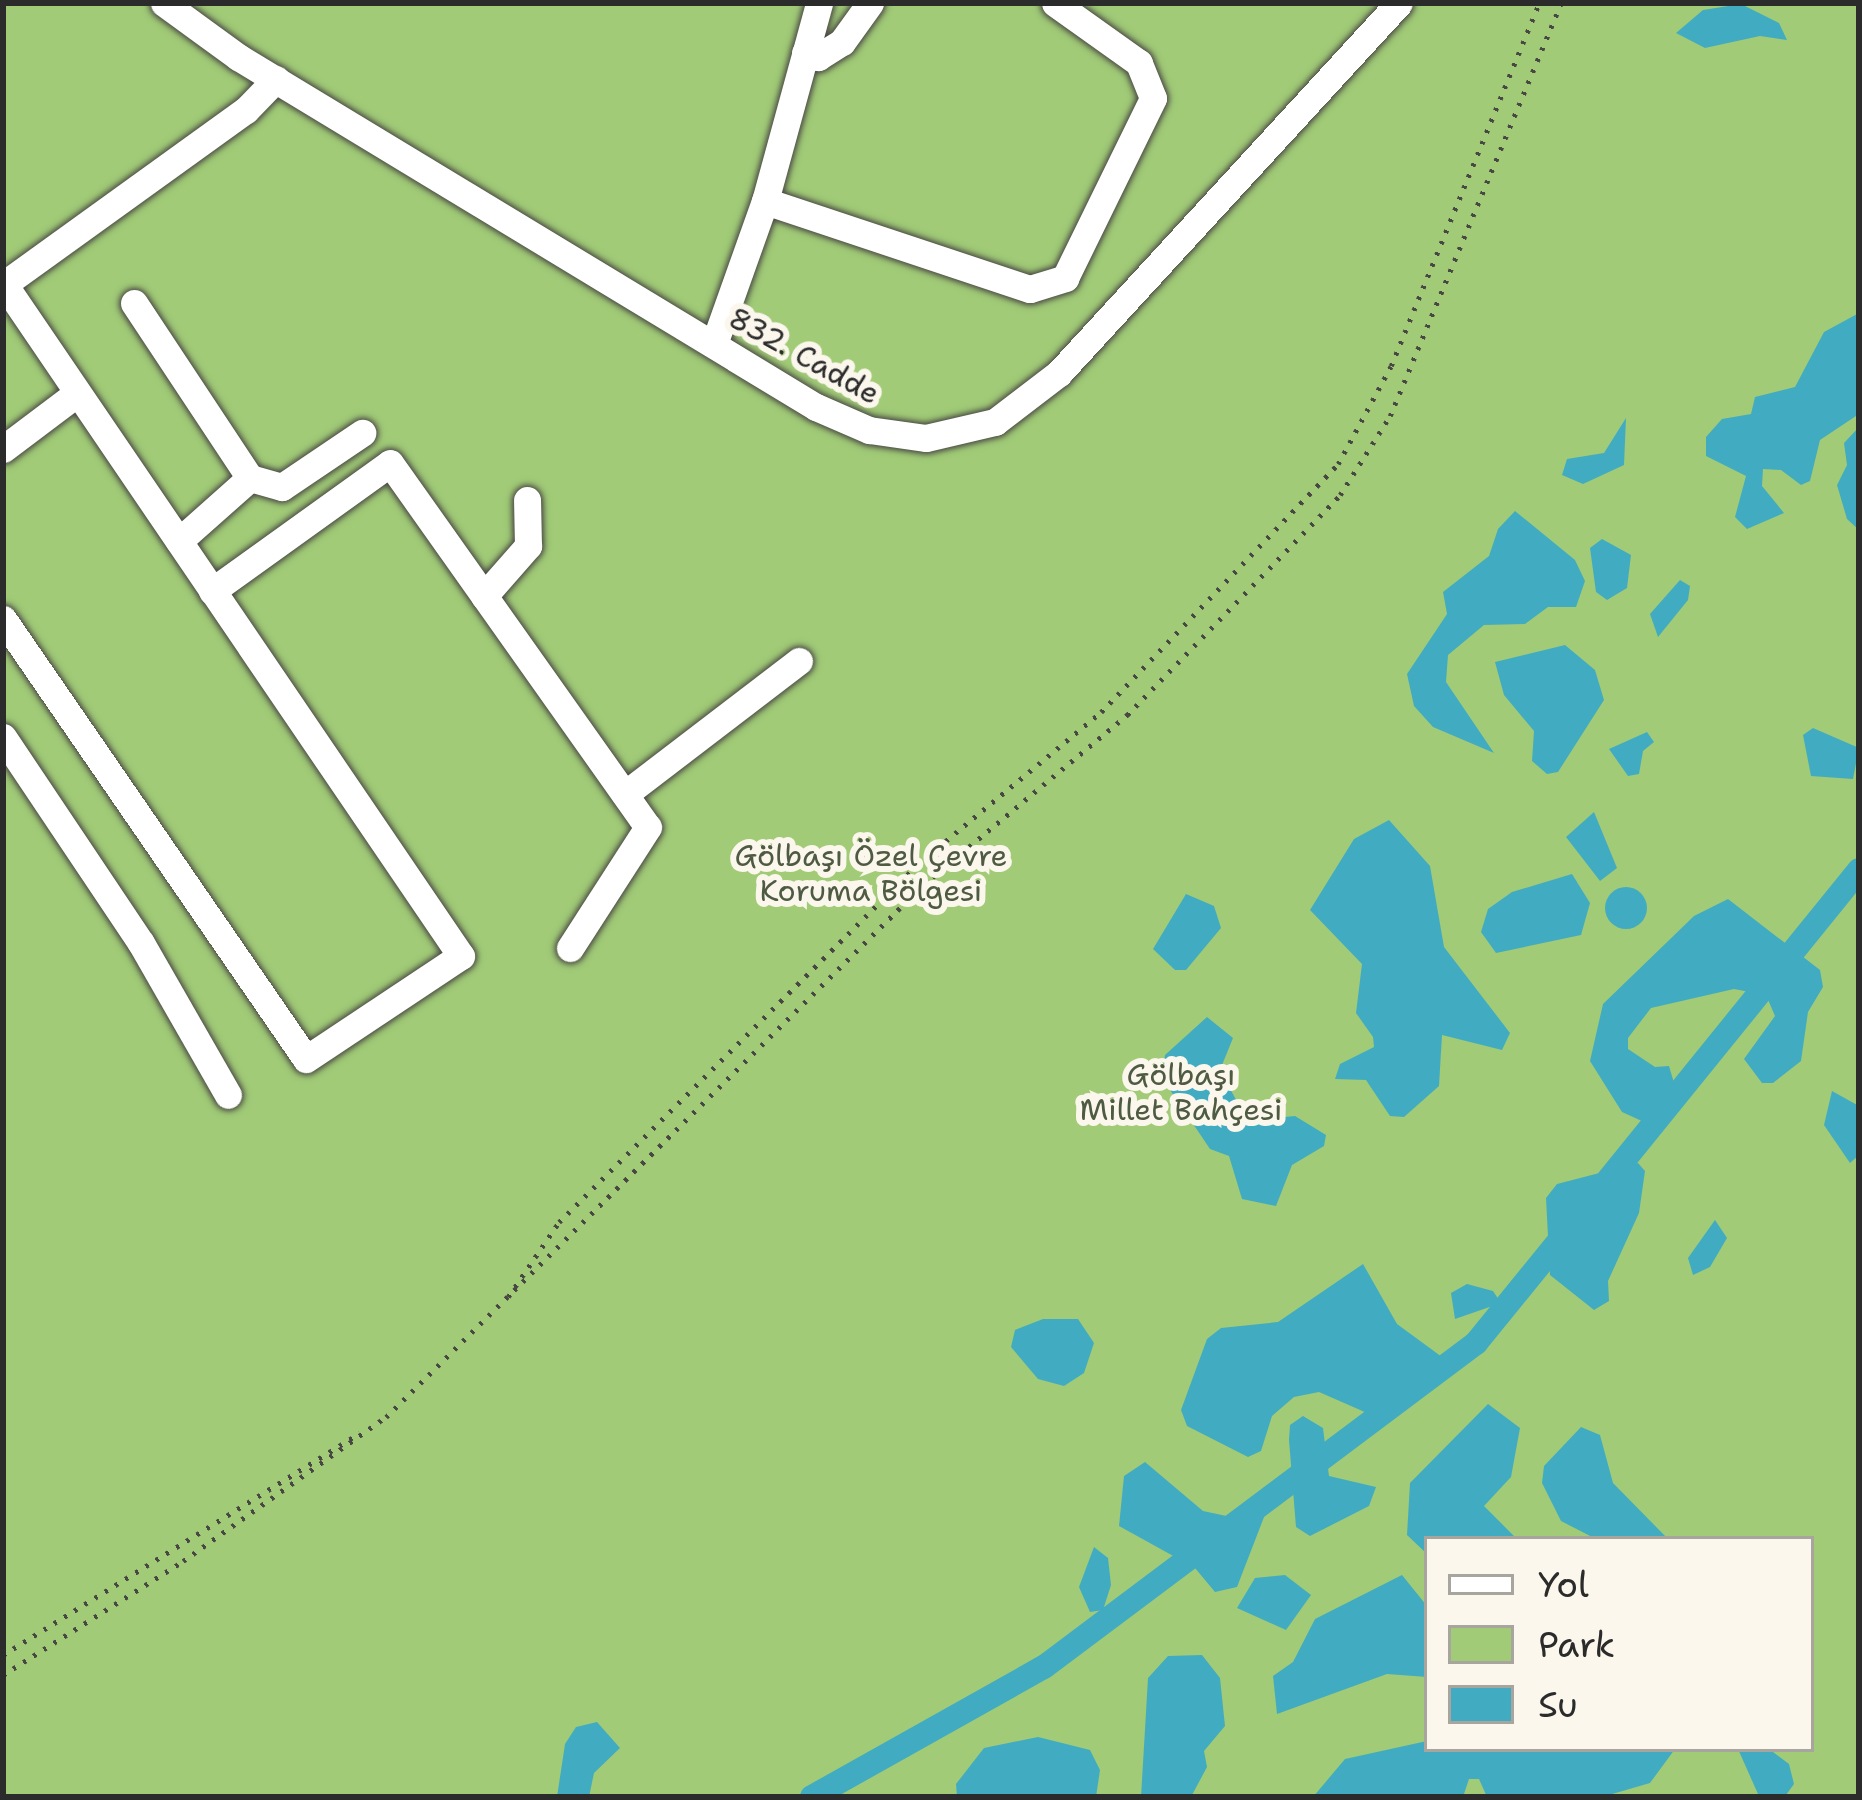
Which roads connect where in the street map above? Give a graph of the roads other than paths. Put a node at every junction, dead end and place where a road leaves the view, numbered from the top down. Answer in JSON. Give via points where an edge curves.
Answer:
{"nodes":[{"id":1,"x":164,"y":3,"type":"edge"},
{"id":2,"x":819,"y":3,"type":"edge"},
{"id":3,"x":870,"y":3,"type":"edge"},
{"id":4,"x":1055,"y":3,"type":"edge"},
{"id":5,"x":1399,"y":3,"type":"edge"},
{"id":6,"x":805,"y":53,"type":"junction"},
{"id":7,"x":276,"y":80,"type":"junction"},
{"id":8,"x":764,"y":201,"type":"junction"},
{"id":9,"x":4,"y":284,"type":"edge"},
{"id":10,"x":134,"y":303,"type":"dead end"},
{"id":11,"x":714,"y":344,"type":"junction"},
{"id":12,"x":76,"y":394,"type":"junction"},
{"id":13,"x":362,"y":433,"type":"dead end"},
{"id":14,"x":3,"y":449,"type":"edge"},
{"id":15,"x":250,"y":478,"type":"junction"},
{"id":16,"x":527,"y":500,"type":"dead end"},
{"id":17,"x":179,"y":542,"type":"junction"},
{"id":18,"x":212,"y":591,"type":"junction"},
{"id":19,"x":484,"y":596,"type":"junction"},
{"id":20,"x":3,"y":619,"type":"edge"},
{"id":21,"x":799,"y":661,"type":"dead end"},
{"id":22,"x":3,"y":737,"type":"edge"},
{"id":23,"x":625,"y":794,"type":"junction"},
{"id":24,"x":570,"y":948,"type":"dead end"},
{"id":25,"x":228,"y":1095,"type":"dead end"}],
"edges":[{"from":1,"to":7,"type":"street","name":"832. Cadde"},
{"from":2,"to":6,"type":"street"},
{"from":3,"to":6,"type":"street","via":[[842,42],[818,57]]},
{"from":4,"to":8,"type":"street","via":[[1139,63],[1153,98],[1065,278],[1030,289]]},
{"from":5,"to":11,"type":"street","name":"832. Cadde","via":[[1059,373],[995,422],[926,438],[869,430]]},
{"from":6,"to":8,"type":"street"},
{"from":7,"to":9,"type":"street"},
{"from":7,"to":11,"type":"street","name":"832. Cadde"},
{"from":8,"to":11,"type":"street"},
{"from":9,"to":12,"type":"street"},
{"from":10,"to":15,"type":"street"},
{"from":12,"to":14,"type":"street"},
{"from":12,"to":17,"type":"street"},
{"from":13,"to":15,"type":"street","via":[[282,488]]},
{"from":15,"to":17,"type":"street"},
{"from":16,"to":19,"type":"street","via":[[528,546]]},
{"from":17,"to":18,"type":"street"},
{"from":18,"to":19,"type":"street","via":[[390,463]]},
{"from":18,"to":20,"type":"street","via":[[461,956],[306,1059]]},
{"from":19,"to":23,"type":"street"},
{"from":21,"to":23,"type":"street"},
{"from":22,"to":25,"type":"street","via":[[141,943]]},
{"from":23,"to":24,"type":"street","via":[[649,827]]}]}
